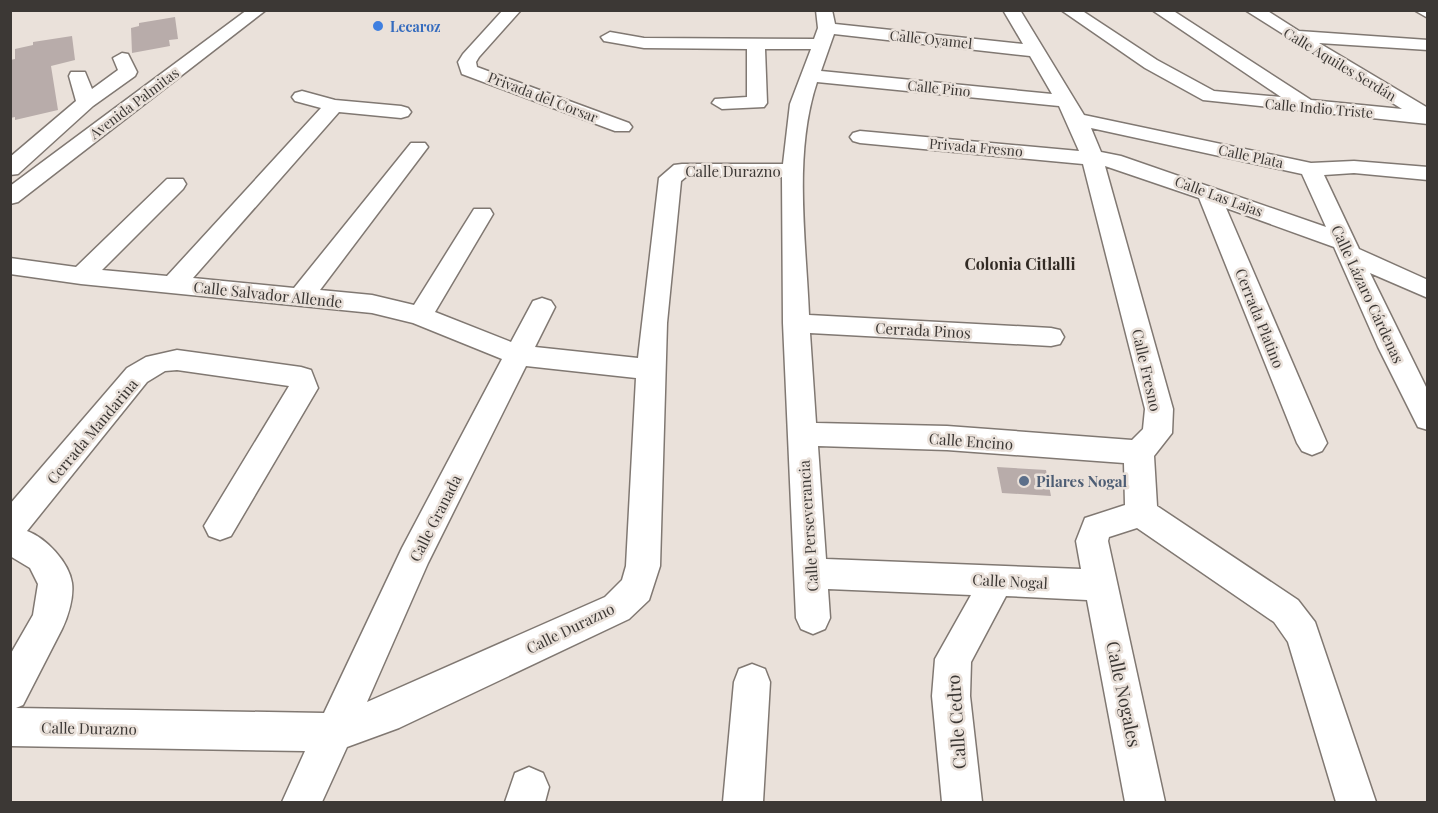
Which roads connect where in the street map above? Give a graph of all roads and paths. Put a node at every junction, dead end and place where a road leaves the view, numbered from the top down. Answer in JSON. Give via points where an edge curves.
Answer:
{"nodes":[{"id":1,"x":258,"y":10,"type":"edge"},
{"id":2,"x":513,"y":10,"type":"edge"},
{"id":3,"x":1011,"y":10,"type":"edge"},
{"id":4,"x":1068,"y":10,"type":"edge"},
{"id":5,"x":1160,"y":10,"type":"edge"},
{"id":6,"x":1253,"y":10,"type":"edge"},
{"id":7,"x":1422,"y":10,"type":"edge"},
{"id":8,"x":1428,"y":13,"type":"edge"},
{"id":9,"x":824,"y":28,"type":"edge"},
{"id":10,"x":1294,"y":36,"type":"junction"},
{"id":11,"x":609,"y":37,"type":"dead end"},
{"id":12,"x":756,"y":44,"type":"junction"},
{"id":13,"x":1428,"y":45,"type":"edge"},
{"id":14,"x":1035,"y":51,"type":"junction"},
{"id":15,"x":122,"y":58,"type":"dead end"},
{"id":16,"x":78,"y":76,"type":"dead end"},
{"id":17,"x":811,"y":76,"type":"junction"},
{"id":18,"x":302,"y":97,"type":"dead end"},
{"id":19,"x":86,"y":102,"type":"junction"},
{"id":20,"x":722,"y":103,"type":"dead end"},
{"id":21,"x":334,"y":106,"type":"junction"},
{"id":22,"x":1310,"y":107,"type":"junction"},
{"id":23,"x":1072,"y":110,"type":"junction"},
{"id":24,"x":401,"y":112,"type":"dead end"},
{"id":25,"x":1428,"y":117,"type":"edge"},
{"id":26,"x":622,"y":127,"type":"dead end"},
{"id":27,"x":860,"y":137,"type":"dead end"},
{"id":28,"x":418,"y":147,"type":"dead end"},
{"id":29,"x":1092,"y":157,"type":"junction"},
{"id":30,"x":10,"y":169,"type":"edge"},
{"id":31,"x":1311,"y":169,"type":"junction"},
{"id":32,"x":793,"y":171,"type":"junction"},
{"id":33,"x":1428,"y":174,"type":"edge"},
{"id":34,"x":175,"y":184,"type":"dead end"},
{"id":35,"x":1208,"y":192,"type":"junction"},
{"id":36,"x":10,"y":197,"type":"edge"},
{"id":37,"x":482,"y":213,"type":"dead end"},
{"id":38,"x":1347,"y":248,"type":"junction"},
{"id":39,"x":10,"y":266,"type":"edge"},
{"id":40,"x":81,"y":276,"type":"junction"},
{"id":41,"x":173,"y":285,"type":"junction"},
{"id":42,"x":1428,"y":290,"type":"edge"},
{"id":43,"x":301,"y":297,"type":"junction"},
{"id":44,"x":542,"y":307,"type":"dead end"},
{"id":45,"x":420,"y":316,"type":"junction"},
{"id":46,"x":796,"y":323,"type":"junction"},
{"id":47,"x":1051,"y":337,"type":"dead end"},
{"id":48,"x":518,"y":355,"type":"junction"},
{"id":49,"x":649,"y":369,"type":"junction"},
{"id":50,"x":1417,"y":382,"type":"edge"},
{"id":51,"x":1428,"y":419,"type":"edge"},
{"id":52,"x":802,"y":434,"type":"junction"},
{"id":53,"x":1312,"y":443,"type":"dead end"},
{"id":54,"x":1139,"y":452,"type":"junction"},
{"id":55,"x":1141,"y":513,"type":"junction"},
{"id":56,"x":220,"y":526,"type":"dead end"},
{"id":57,"x":10,"y":528,"type":"edge"},
{"id":58,"x":10,"y":542,"type":"edge"},
{"id":59,"x":812,"y":573,"type":"junction"},
{"id":60,"x":997,"y":581,"type":"junction"},
{"id":61,"x":1101,"y":585,"type":"junction"},
{"id":62,"x":813,"y":618,"type":"dead end"},
{"id":63,"x":752,"y":682,"type":"dead end"},
{"id":64,"x":10,"y":692,"type":"edge"},
{"id":65,"x":10,"y":727,"type":"edge"},
{"id":66,"x":334,"y":732,"type":"junction"},
{"id":67,"x":302,"y":802,"type":"edge"},
{"id":68,"x":743,"y":802,"type":"edge"},
{"id":69,"x":962,"y":802,"type":"edge"},
{"id":70,"x":1145,"y":802,"type":"edge"},
{"id":71,"x":1356,"y":802,"type":"edge"}],
"edges":[{"from":1,"to":36,"type":"street","name":"Avenida Palmitas"},
{"from":2,"to":26,"type":"street","name":"Privada del Corsar","via":[[472,54],[467,62],[469,70]]},
{"from":3,"to":14,"type":"street","name":"Calle Fresno"},
{"from":4,"to":22,"type":"street","name":"Calle Indio Triste","via":[[1151,64],[1210,96]]},
{"from":5,"to":22,"type":"street"},
{"from":6,"to":10,"type":"street","name":"Calle Aquiles Serdán"},
{"from":7,"to":8,"type":"street"},
{"from":9,"to":12,"type":"street","name":"Calle Oyamel"},
{"from":9,"to":14,"type":"street","name":"Calle Oyamel"},
{"from":9,"to":17,"type":"street"},
{"from":10,"to":13,"type":"street"},
{"from":10,"to":25,"type":"street","name":"Calle Aquiles Serdán"},
{"from":11,"to":12,"type":"street","name":"Calle Oyamel","via":[[644,43]]},
{"from":12,"to":20,"type":"street","via":[[757,103]]},
{"from":14,"to":23,"type":"street","name":"Calle Fresno"},
{"from":15,"to":19,"type":"street","via":[[128,72]]},
{"from":16,"to":19,"type":"street"},
{"from":17,"to":23,"type":"street","name":"Calle Pino"},
{"from":17,"to":32,"type":"street","via":[[800,104]]},
{"from":18,"to":21,"type":"street"},
{"from":19,"to":30,"type":"street"},
{"from":21,"to":24,"type":"street"},
{"from":21,"to":41,"type":"street"},
{"from":22,"to":25,"type":"street","name":"Calle Indio Triste"},
{"from":23,"to":29,"type":"street","name":"Calle Fresno"},
{"from":23,"to":31,"type":"street","name":"Calle Plata"},
{"from":27,"to":29,"type":"street","name":"Privada Fresno"},
{"from":28,"to":43,"type":"street"},
{"from":29,"to":35,"type":"street","name":"Calle Las Lajas","via":[[1114,160]]},
{"from":29,"to":54,"type":"street","name":"Calle Fresno","via":[[1159,409],[1157,433]]},
{"from":31,"to":33,"type":"street","name":"Calle Plata","via":[[1354,167]]},
{"from":31,"to":38,"type":"street","name":"Calle Lázaro Cárdenas"},
{"from":32,"to":46,"type":"street","name":"Calle Perseverancia"},
{"from":32,"to":49,"type":"street","name":"Calle Durazno","via":[[682,170],[670,178],[658,249]]},
{"from":34,"to":40,"type":"street"},
{"from":35,"to":38,"type":"street","name":"Calle Las Lajas"},
{"from":35,"to":53,"type":"street","name":"Cerrada Platino"},
{"from":37,"to":45,"type":"street"},
{"from":38,"to":42,"type":"street","name":"Calle Las Lajas"},
{"from":38,"to":50,"type":"street","name":"Calle Lázaro Cárdenas"},
{"from":39,"to":40,"type":"street","name":"Calle Salvador Allende"},
{"from":40,"to":41,"type":"street","name":"Calle Salvador Allende"},
{"from":41,"to":43,"type":"street","name":"Calle Salvador Allende"},
{"from":43,"to":45,"type":"street","name":"Calle Salvador Allende","via":[[372,304]]},
{"from":44,"to":48,"type":"street","name":"Calle Granada"},
{"from":45,"to":48,"type":"street","name":"Calle Salvador Allende"},
{"from":46,"to":47,"type":"street","name":"Cerrada Pinos"},
{"from":46,"to":52,"type":"street","name":"Calle Perseverancia"},
{"from":48,"to":49,"type":"street"},
{"from":48,"to":66,"type":"street","name":"Calle Granada","via":[[414,558]]},
{"from":49,"to":66,"type":"street","name":"Calle Durazno","via":[[643,566],[637,589],[617,608],[386,715]]},
{"from":50,"to":51,"type":"street","name":"Calle Lázaro Cárdenas"},
{"from":52,"to":54,"type":"street","name":"Calle Encino","via":[[947,438]]},
{"from":52,"to":59,"type":"street","name":"Calle Perseverancia"},
{"from":54,"to":55,"type":"street"},
{"from":55,"to":61,"type":"street","via":[[1096,528],[1092,541]]},
{"from":55,"to":71,"type":"street","via":[[1286,611],[1303,634]]},
{"from":56,"to":57,"type":"street","name":"Cerrada Mandarina","via":[[304,388],[301,377],[177,360],[149,366],[137,375]]},
{"from":58,"to":64,"type":"street","via":[[22,544],[42,558],[55,583],[51,618]]},
{"from":59,"to":60,"type":"street","name":"Calle Nogal"},
{"from":59,"to":62,"type":"street","name":"Calle Perseverancia"},
{"from":60,"to":61,"type":"street","name":"Calle Nogal"},
{"from":60,"to":69,"type":"street","name":"Calle Cedro","via":[[953,659],[951,696]]},
{"from":61,"to":70,"type":"street","name":"Calle Nogales"},
{"from":63,"to":68,"type":"street"},
{"from":65,"to":66,"type":"street","name":"Calle Durazno"},
{"from":66,"to":67,"type":"street","name":"Calle Granada"}]}
